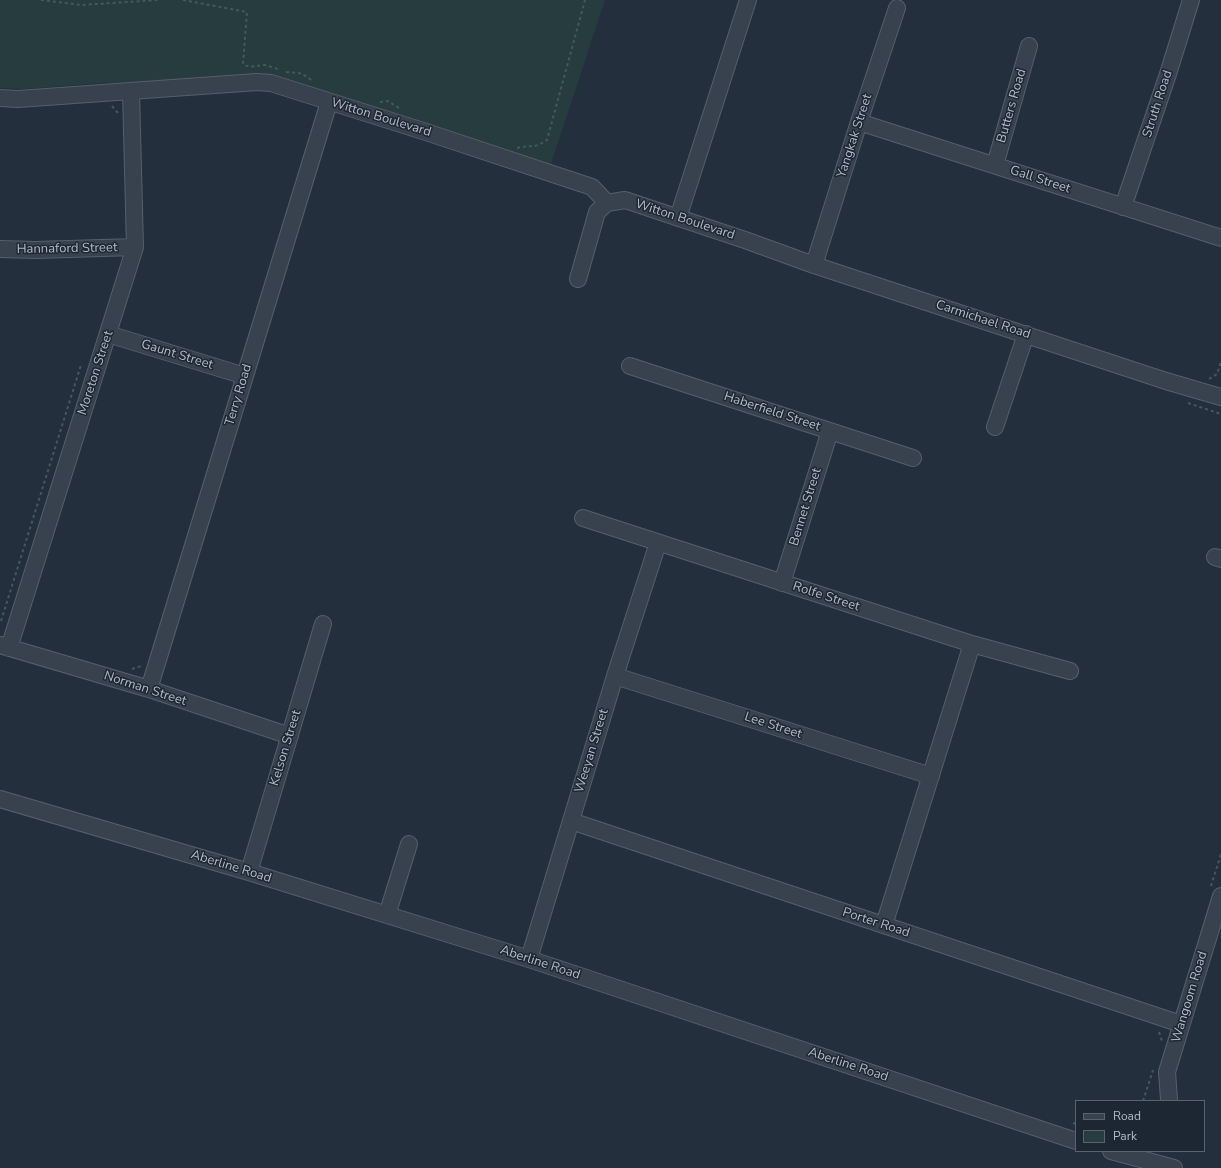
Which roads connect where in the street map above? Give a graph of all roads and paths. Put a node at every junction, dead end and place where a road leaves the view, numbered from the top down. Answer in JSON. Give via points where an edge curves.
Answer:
{"nodes":[{"id":1,"x":41,"y":0,"type":"edge"},
{"id":2,"x":143,"y":0,"type":"edge"},
{"id":3,"x":160,"y":0,"type":"edge"},
{"id":4,"x":183,"y":0,"type":"edge"},
{"id":5,"x":584,"y":0,"type":"edge"},
{"id":6,"x":748,"y":0,"type":"edge"},
{"id":7,"x":1191,"y":0,"type":"edge"},
{"id":8,"x":897,"y":8,"type":"dead end"},
{"id":9,"x":1029,"y":46,"type":"dead end"},
{"id":10,"x":280,"y":70,"type":"dead end"},
{"id":11,"x":286,"y":72,"type":"dead end"},
{"id":12,"x":311,"y":80,"type":"dead end"},
{"id":13,"x":131,"y":92,"type":"junction"},
{"id":14,"x":0,"y":98,"type":"edge"},
{"id":15,"x":374,"y":100,"type":"dead end"},
{"id":16,"x":329,"y":102,"type":"junction"},
{"id":17,"x":111,"y":104,"type":"dead end"},
{"id":18,"x":402,"y":110,"type":"dead end"},
{"id":19,"x":132,"y":119,"type":"junction"},
{"id":20,"x":859,"y":122,"type":"junction"},
{"id":21,"x":517,"y":148,"type":"dead end"},
{"id":22,"x":995,"y":165,"type":"junction"},
{"id":23,"x":607,"y":202,"type":"junction"},
{"id":24,"x":1123,"y":207,"type":"junction"},
{"id":25,"x":678,"y":218,"type":"junction"},
{"id":26,"x":1221,"y":238,"type":"edge"},
{"id":27,"x":745,"y":240,"type":"joint"},
{"id":28,"x":134,"y":248,"type":"junction"},
{"id":29,"x":0,"y":249,"type":"edge"},
{"id":30,"x":814,"y":265,"type":"junction"},
{"id":31,"x":578,"y":279,"type":"dead end"},
{"id":32,"x":108,"y":334,"type":"junction"},
{"id":33,"x":1026,"y":334,"type":"junction"},
{"id":34,"x":1221,"y":362,"type":"edge"},
{"id":35,"x":81,"y":365,"type":"dead end"},
{"id":36,"x":630,"y":366,"type":"dead end"},
{"id":37,"x":245,"y":376,"type":"junction"},
{"id":38,"x":1208,"y":379,"type":"dead end"},
{"id":39,"x":1221,"y":397,"type":"edge"},
{"id":40,"x":1187,"y":403,"type":"dead end"},
{"id":41,"x":1221,"y":414,"type":"edge"},
{"id":42,"x":995,"y":427,"type":"dead end"},
{"id":43,"x":830,"y":431,"type":"junction"},
{"id":44,"x":913,"y":458,"type":"dead end"},
{"id":45,"x":583,"y":518,"type":"dead end"},
{"id":46,"x":658,"y":543,"type":"junction"},
{"id":47,"x":782,"y":583,"type":"junction"},
{"id":48,"x":0,"y":623,"type":"edge"},
{"id":49,"x":323,"y":624,"type":"dead end"},
{"id":50,"x":972,"y":644,"type":"junction"},
{"id":51,"x":5,"y":646,"type":"edge"},
{"id":52,"x":143,"y":665,"type":"dead end"},
{"id":53,"x":126,"y":667,"type":"dead end"},
{"id":54,"x":1070,"y":671,"type":"dead end"},
{"id":55,"x":615,"y":676,"type":"junction"},
{"id":56,"x":149,"y":689,"type":"junction"},
{"id":57,"x":290,"y":736,"type":"junction"},
{"id":58,"x":931,"y":776,"type":"junction"},
{"id":59,"x":0,"y":799,"type":"edge"},
{"id":60,"x":571,"y":821,"type":"junction"},
{"id":61,"x":409,"y":844,"type":"dead end"},
{"id":62,"x":249,"y":872,"type":"junction"},
{"id":63,"x":1221,"y":896,"type":"edge"},
{"id":64,"x":386,"y":915,"type":"junction"},
{"id":65,"x":884,"y":925,"type":"junction"},
{"id":66,"x":528,"y":959,"type":"junction"},
{"id":67,"x":1181,"y":1024,"type":"junction"},
{"id":68,"x":1158,"y":1028,"type":"dead end"},
{"id":69,"x":1160,"y":1047,"type":"dead end"},
{"id":70,"x":1154,"y":1067,"type":"dead end"},
{"id":71,"x":1169,"y":1099,"type":"dead end"},
{"id":72,"x":1143,"y":1100,"type":"edge"},
{"id":73,"x":1075,"y":1141,"type":"edge"},
{"id":74,"x":1115,"y":1152,"type":"edge"},
{"id":75,"x":1174,"y":1168,"type":"edge"}],
"edges":[{"from":1,"to":2,"type":"path","via":[[80,5]]},
{"from":2,"to":3,"type":"path"},
{"from":4,"to":10,"type":"path","via":[[247,12],[243,64],[255,67],[265,65]]},
{"from":5,"to":21,"type":"path","via":[[546,140],[538,146]]},
{"from":6,"to":25,"type":"street"},
{"from":7,"to":24,"type":"street","name":"Struth Road"},
{"from":8,"to":20,"type":"street","name":"Yangkak Street"},
{"from":9,"to":22,"type":"street","name":"Butters Road"},
{"from":11,"to":12,"type":"path","via":[[298,72]]},
{"from":13,"to":14,"type":"street","name":"Witton Boulevard"},
{"from":13,"to":16,"type":"street","name":"Witton Boulevard","via":[[257,82],[271,83]]},
{"from":13,"to":19,"type":"street","name":"Moreton Street"},
{"from":15,"to":18,"type":"path","via":[[388,101]]},
{"from":16,"to":23,"type":"street","name":"Witton Boulevard","via":[[592,188]]},
{"from":16,"to":37,"type":"street","name":"Terry Road"},
{"from":17,"to":19,"type":"path","via":[[118,114],[118,120]]},
{"from":19,"to":28,"type":"street","name":"Moreton Street"},
{"from":20,"to":22,"type":"street","name":"Gall Street"},
{"from":20,"to":30,"type":"street","name":"Yangkak Street"},
{"from":22,"to":24,"type":"street","name":"Gall Street"},
{"from":23,"to":25,"type":"street","name":"Witton Boulevard","via":[[625,200]]},
{"from":23,"to":31,"type":"street","via":[[597,212]]},
{"from":24,"to":26,"type":"street","name":"Gall Street"},
{"from":25,"to":27,"type":"street","name":"Witton Boulevard"},
{"from":27,"to":30,"type":"street","name":"Carmichael Road"},
{"from":28,"to":29,"type":"street","name":"Hannaford Street"},
{"from":28,"to":32,"type":"street","name":"Moreton Street"},
{"from":30,"to":33,"type":"street","name":"Carmichael Road"},
{"from":32,"to":37,"type":"street","name":"Gaunt Street"},
{"from":32,"to":51,"type":"street","name":"Moreton Street"},
{"from":33,"to":39,"type":"street","name":"Carmichael Road"},
{"from":33,"to":42,"type":"street"},
{"from":34,"to":38,"type":"path","via":[[1218,374]]},
{"from":35,"to":48,"type":"path"},
{"from":36,"to":43,"type":"street","name":"Haberfield Street"},
{"from":37,"to":56,"type":"street","name":"Terry Road"},
{"from":40,"to":41,"type":"path"},
{"from":43,"to":44,"type":"street","name":"Haberfield Street"},
{"from":43,"to":47,"type":"street","name":"Bennet Street"},
{"from":45,"to":46,"type":"street","name":"Rolfe Street"},
{"from":46,"to":47,"type":"street","name":"Rolfe Street"},
{"from":46,"to":55,"type":"street","name":"Weeyan Street"},
{"from":47,"to":50,"type":"street","name":"Rolfe Street"},
{"from":49,"to":57,"type":"street","name":"Kelson Street"},
{"from":50,"to":54,"type":"street","name":"Rolfe Street"},
{"from":50,"to":58,"type":"street"},
{"from":51,"to":56,"type":"street","name":"Norman Street"},
{"from":52,"to":53,"type":"path","via":[[133,670]]},
{"from":55,"to":58,"type":"street","name":"Lee Street"},
{"from":55,"to":60,"type":"street","name":"Weeyan Street"},
{"from":56,"to":57,"type":"street","name":"Norman Street"},
{"from":57,"to":62,"type":"street","name":"Kelson Street"},
{"from":58,"to":65,"type":"street"},
{"from":59,"to":62,"type":"street","name":"Aberline Road"},
{"from":60,"to":65,"type":"street","name":"Porter Road"},
{"from":60,"to":66,"type":"street","name":"Weeyan Street"},
{"from":61,"to":64,"type":"street"},
{"from":62,"to":64,"type":"street","name":"Aberline Road"},
{"from":63,"to":67,"type":"street","name":"Wangoom Road"},
{"from":64,"to":66,"type":"street","name":"Aberline Road"},
{"from":65,"to":67,"type":"street","name":"Porter Road"},
{"from":66,"to":73,"type":"street","name":"Aberline Road"},
{"from":67,"to":71,"type":"street","name":"Wangoom Road","via":[[1167,1072]]},
{"from":68,"to":69,"type":"path","via":[[1162,1040]]},
{"from":70,"to":72,"type":"path"},
{"from":74,"to":75,"type":"street"}]}
